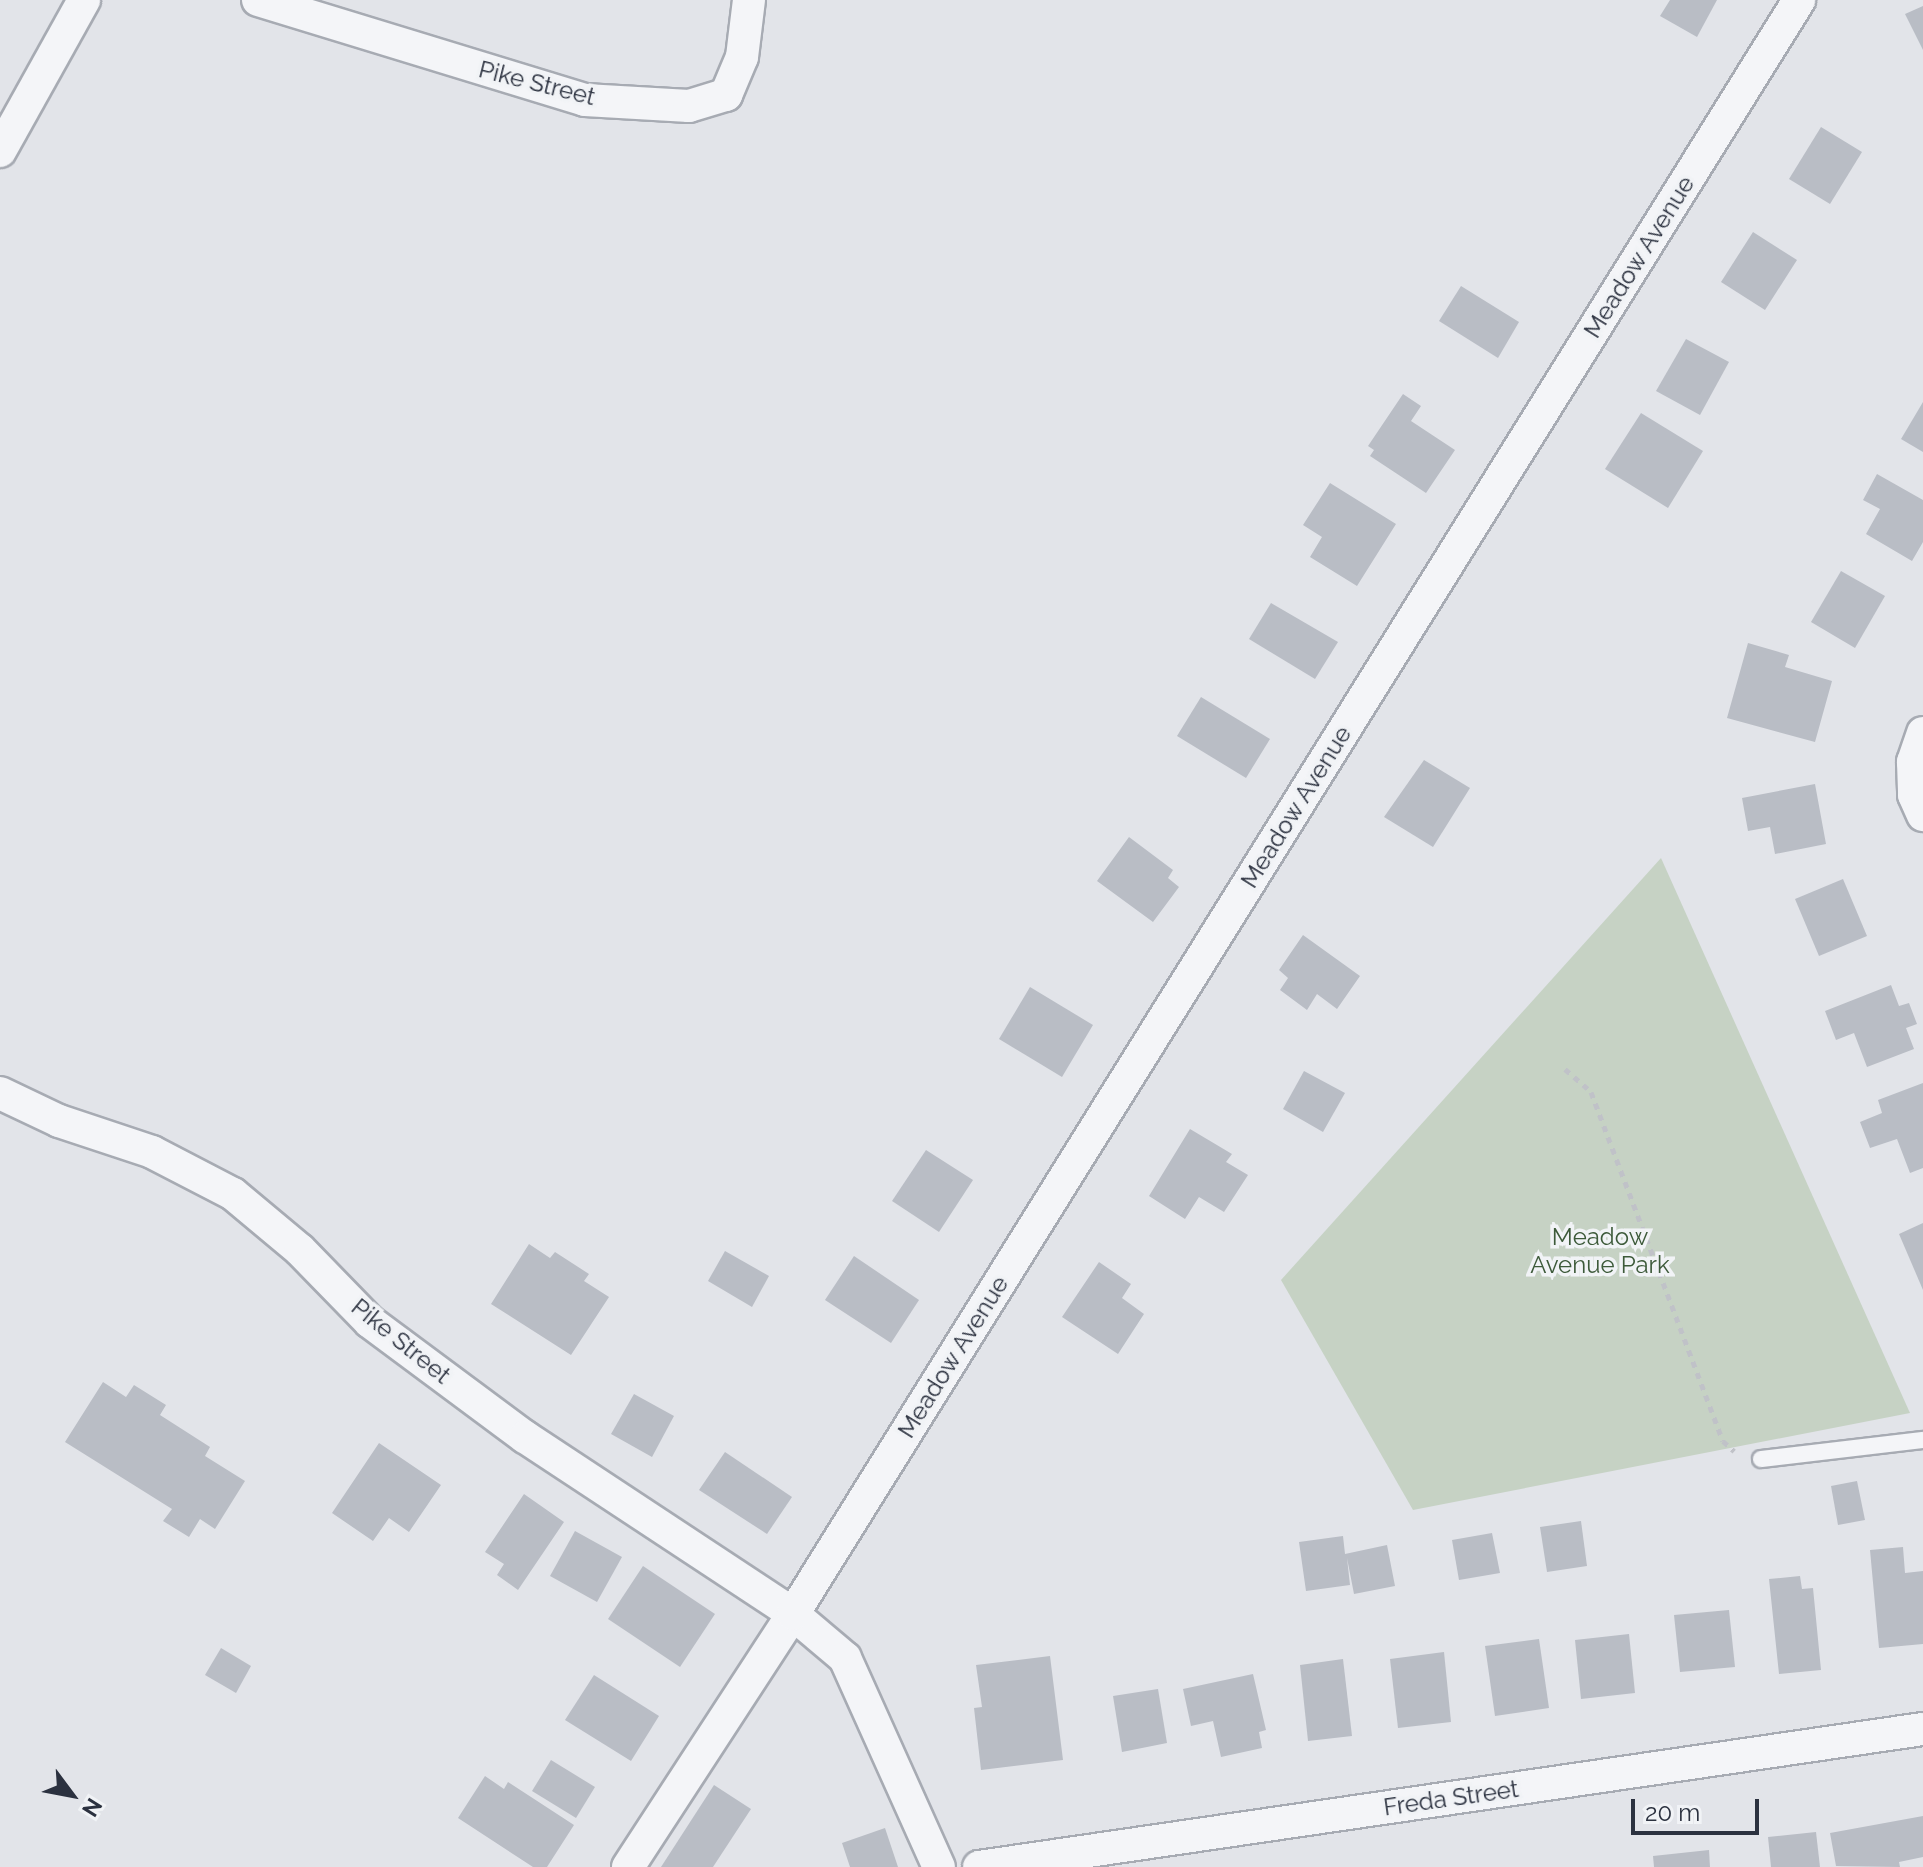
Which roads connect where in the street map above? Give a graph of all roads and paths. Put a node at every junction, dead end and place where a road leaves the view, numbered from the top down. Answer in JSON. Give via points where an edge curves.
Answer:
{"nodes":[{"id":1,"x":84,"y":0,"type":"edge"},
{"id":2,"x":258,"y":0,"type":"edge"},
{"id":3,"x":749,"y":0,"type":"edge"},
{"id":4,"x":1799,"y":0,"type":"edge"},
{"id":5,"x":0,"y":151,"type":"edge"},
{"id":6,"x":1923,"y":733,"type":"edge"},
{"id":7,"x":1923,"y":815,"type":"edge"},
{"id":8,"x":1565,"y":1069,"type":"dead end"},
{"id":9,"x":0,"y":1093,"type":"edge"},
{"id":10,"x":1923,"y":1440,"type":"edge"},
{"id":11,"x":1761,"y":1459,"type":"joint"},
{"id":12,"x":793,"y":1614,"type":"junction"},
{"id":13,"x":1923,"y":1729,"type":"edge"},
{"id":14,"x":628,"y":1867,"type":"edge"},
{"id":15,"x":939,"y":1867,"type":"edge"},
{"id":16,"x":979,"y":1867,"type":"edge"}],
"edges":[{"from":1,"to":5,"type":"street"},
{"from":2,"to":3,"type":"street","name":"Pike Street","via":[[585,100],[689,106],[726,95],[742,57]]},
{"from":4,"to":12,"type":"street","name":"Meadow Avenue"},
{"from":6,"to":7,"type":"street","via":[[1913,762],[1914,795]]},
{"from":8,"to":11,"type":"path","via":[[1591,1092],[1723,1441],[1741,1458]]},
{"from":9,"to":12,"type":"street","name":"Pike Street","via":[[59,1121],[152,1152],[233,1194],[300,1250],[370,1322],[525,1437]]},
{"from":10,"to":11,"type":"lane"},
{"from":12,"to":14,"type":"street","name":"Meadow Avenue"},
{"from":12,"to":15,"type":"street","via":[[845,1658]]},
{"from":13,"to":16,"type":"street","name":"Freda Street"}]}
